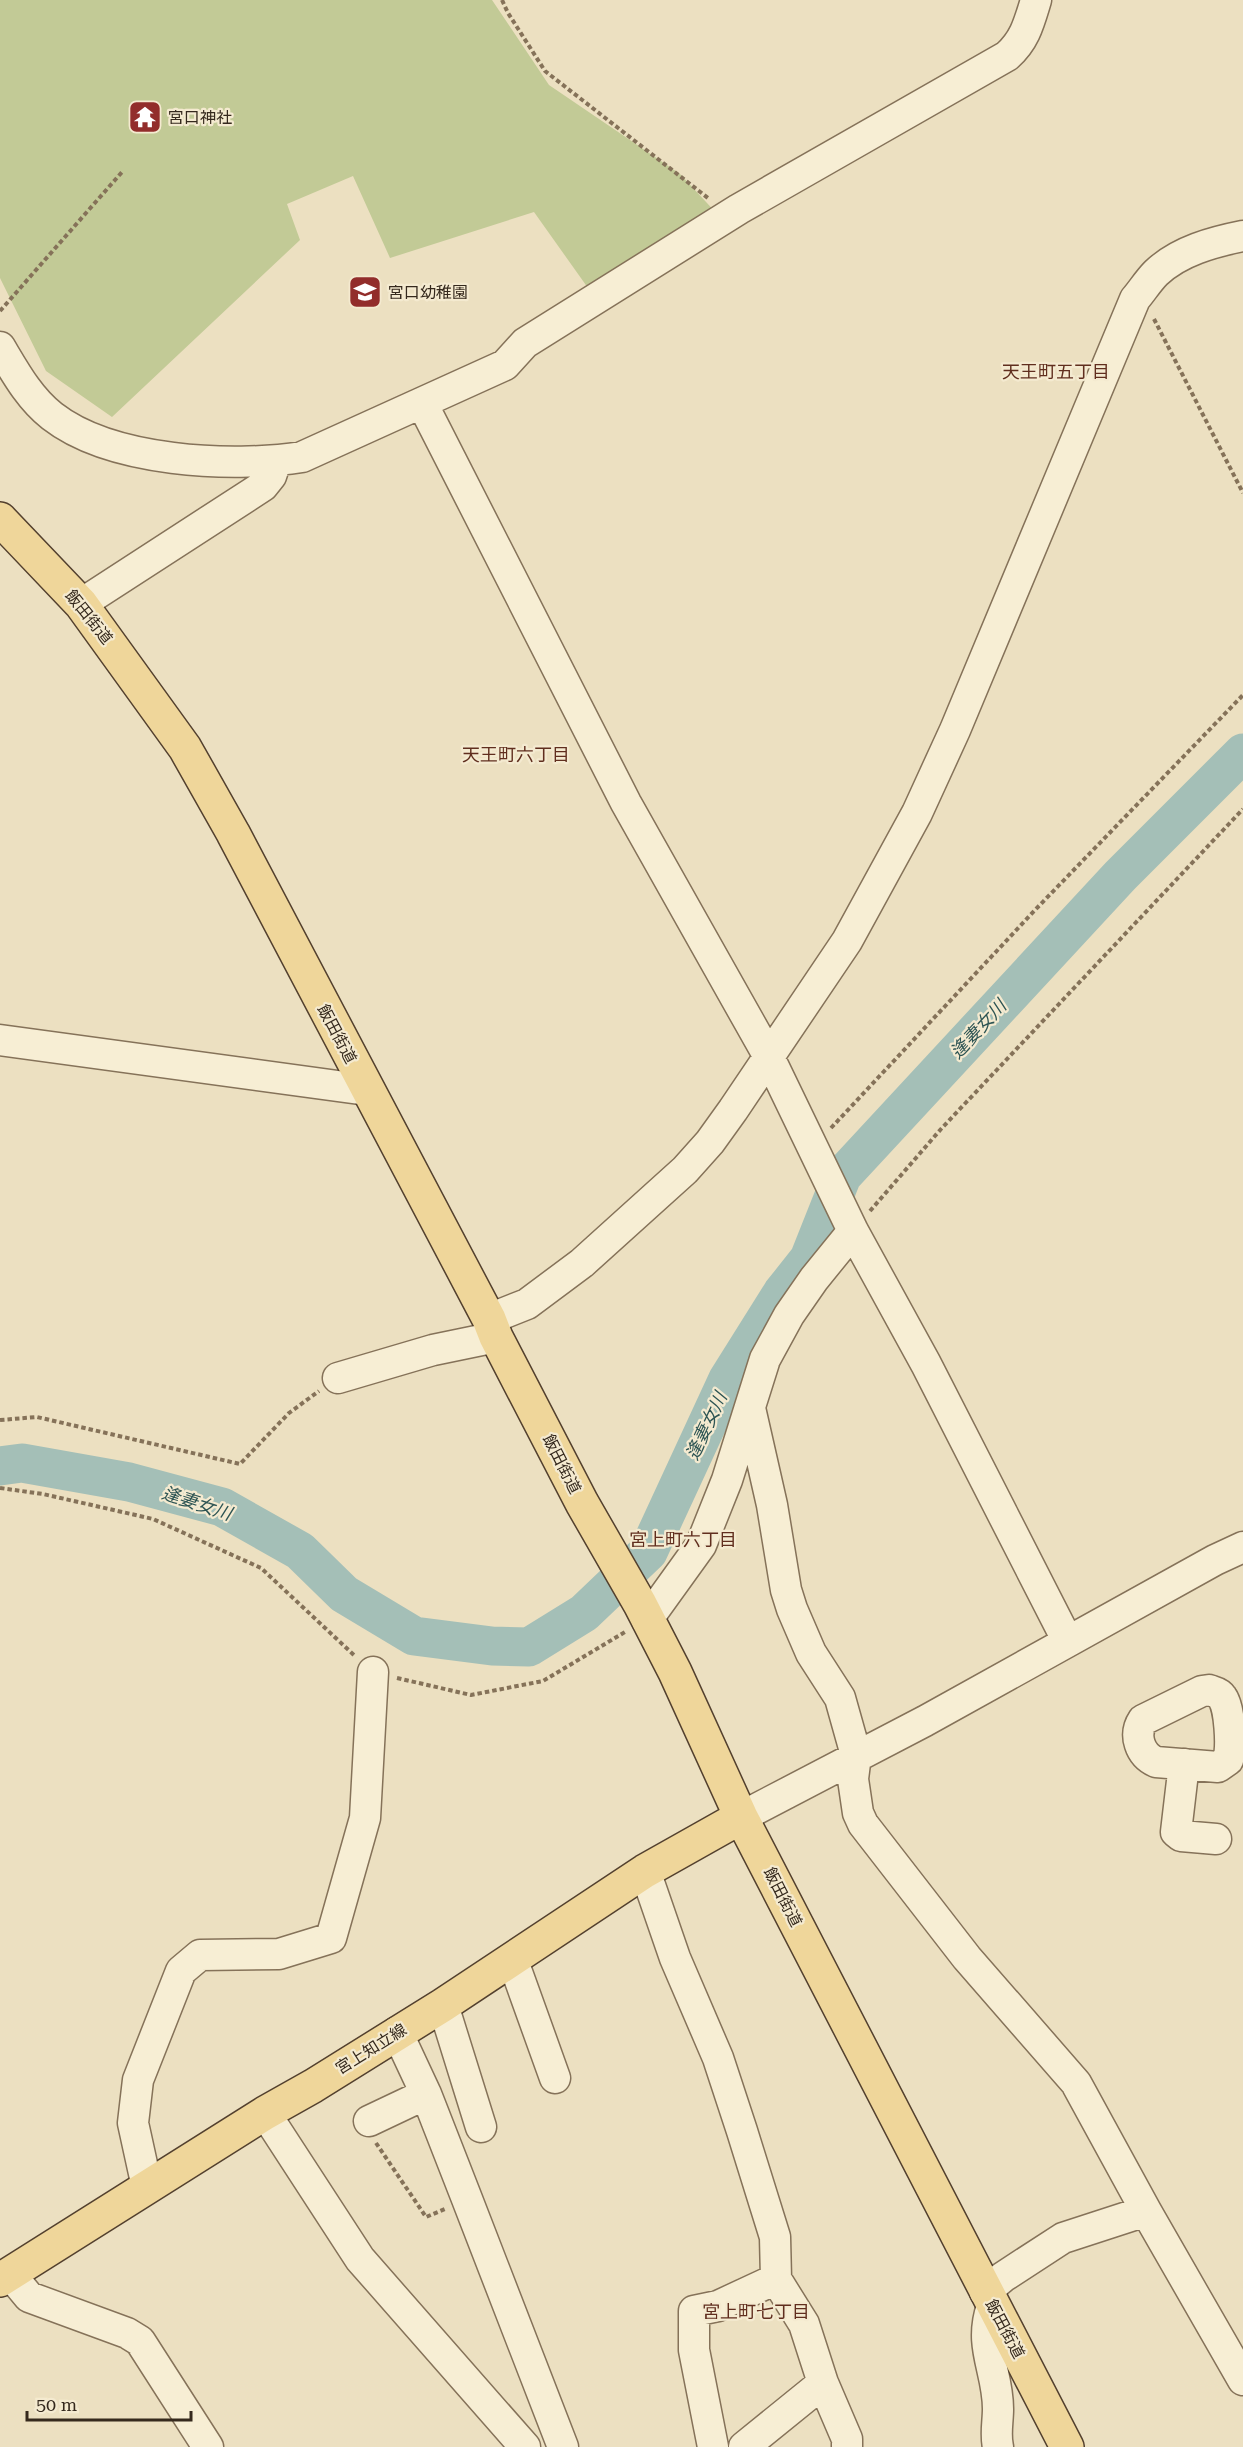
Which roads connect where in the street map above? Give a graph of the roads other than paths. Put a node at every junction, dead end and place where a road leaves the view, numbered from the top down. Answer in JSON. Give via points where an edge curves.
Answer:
{"nodes":[{"id":1,"x":1036,"y":0,"type":"edge"},
{"id":2,"x":1243,"y":236,"type":"edge"},
{"id":3,"x":0,"y":347,"type":"edge"},
{"id":4,"x":422,"y":403,"type":"junction"},
{"id":5,"x":276,"y":461,"type":"junction"},
{"id":6,"x":0,"y":519,"type":"edge"},
{"id":7,"x":81,"y":604,"type":"junction"},
{"id":8,"x":0,"y":1040,"type":"edge"},
{"id":9,"x":769,"y":1057,"type":"junction"},
{"id":10,"x":367,"y":1090,"type":"junction"},
{"id":11,"x":851,"y":1226,"type":"junction"},
{"id":12,"x":492,"y":1328,"type":"junction"},
{"id":13,"x":338,"y":1378,"type":"road end"},
{"id":14,"x":750,"y":1408,"type":"junction"},
{"id":15,"x":1239,"y":1558,"type":"edge"},
{"id":16,"x":643,"y":1612,"type":"junction"},
{"id":17,"x":1067,"y":1640,"type":"junction"},
{"id":18,"x":373,"y":1672,"type":"road end"},
{"id":19,"x":1237,"y":1743,"type":"edge"},
{"id":20,"x":856,"y":1755,"type":"junction"},
{"id":21,"x":1184,"y":1764,"type":"junction"},
{"id":22,"x":741,"y":1816,"type":"junction"},
{"id":23,"x":1216,"y":1839,"type":"dead end"},
{"id":24,"x":645,"y":1870,"type":"junction"},
{"id":25,"x":513,"y":1961,"type":"junction"},
{"id":26,"x":443,"y":2006,"type":"junction"},
{"id":27,"x":397,"y":2032,"type":"junction"},
{"id":28,"x":555,"y":2078,"type":"dead end"},
{"id":29,"x":426,"y":2094,"type":"junction"},
{"id":30,"x":265,"y":2113,"type":"junction"},
{"id":31,"x":482,"y":2127,"type":"dead end"},
{"id":32,"x":370,"y":2128,"type":"road end"},
{"id":33,"x":147,"y":2187,"type":"junction"},
{"id":34,"x":1146,"y":2211,"type":"junction"},
{"id":35,"x":5,"y":2277,"type":"edge"},
{"id":36,"x":776,"y":2279,"type":"junction"},
{"id":37,"x":989,"y":2299,"type":"junction"},
{"id":38,"x":1243,"y":2380,"type":"edge"},
{"id":39,"x":823,"y":2383,"type":"junction"},
{"id":40,"x":208,"y":2447,"type":"edge"},
{"id":41,"x":525,"y":2447,"type":"edge"},
{"id":42,"x":563,"y":2447,"type":"edge"},
{"id":43,"x":713,"y":2447,"type":"edge"},
{"id":44,"x":744,"y":2447,"type":"edge"},
{"id":45,"x":847,"y":2447,"type":"edge"},
{"id":46,"x":998,"y":2447,"type":"edge"},
{"id":47,"x":1066,"y":2447,"type":"edge"}],
"edges":[{"from":1,"to":4,"type":"street","via":[[1026,34],[1007,56],[730,215],[525,343],[505,365]]},
{"from":2,"to":9,"type":"street","via":[[1181,256],[1157,273],[1135,299],[917,813],[848,941]]},
{"from":3,"to":5,"type":"street","via":[[34,399],[65,425],[90,439],[210,461]]},
{"from":4,"to":5,"type":"street","via":[[302,457]]},
{"from":4,"to":9,"type":"street","via":[[626,803]]},
{"from":5,"to":7,"type":"street","via":[[263,486]]},
{"from":6,"to":7,"type":"main road","name":"飯田街道"},
{"from":7,"to":10,"type":"main road","name":"飯田街道","via":[[185,748]]},
{"from":8,"to":10,"type":"street"},
{"from":9,"to":11,"type":"street"},
{"from":9,"to":12,"type":"street","via":[[710,1142],[685,1170],[582,1263]]},
{"from":10,"to":12,"type":"main road","name":"飯田街道"},
{"from":11,"to":14,"type":"street","via":[[789,1315],[765,1359]]},
{"from":11,"to":17,"type":"street"},
{"from":12,"to":13,"type":"street","via":[[434,1350]]},
{"from":12,"to":16,"type":"main road","name":"飯田街道"},
{"from":14,"to":16,"type":"street","via":[[701,1545]]},
{"from":14,"to":20,"type":"street","via":[[789,1599],[812,1653],[840,1698]]},
{"from":15,"to":17,"type":"street"},
{"from":16,"to":22,"type":"main road","name":"飯田街道"},
{"from":17,"to":20,"type":"street","via":[[925,1721]]},
{"from":18,"to":33,"type":"street","via":[[365,1818],[331,1938],[279,1954],[200,1955],[181,1971],[138,2080],[133,2123]]},
{"from":19,"to":21,"type":"street","via":[[1228,1760],[1218,1767]]},
{"from":19,"to":21,"type":"street","via":[[1224,1699],[1219,1693],[1202,1691],[1143,1719],[1138,1729],[1139,1742],[1150,1759]]},
{"from":20,"to":22,"type":"street"},
{"from":20,"to":34,"type":"street","via":[[853,1779],[862,1824],[967,1958],[1076,2083]]},
{"from":21,"to":23,"type":"street","via":[[1176,1832],[1181,1836]]},
{"from":22,"to":24,"type":"main road","name":"宮上知立線"},
{"from":22,"to":37,"type":"main road","name":"飯田街道"},
{"from":24,"to":25,"type":"main road","name":"宮上知立線"},
{"from":24,"to":36,"type":"street","via":[[742,2131],[775,2237]]},
{"from":25,"to":26,"type":"main road","name":"宮上知立線"},
{"from":25,"to":28,"type":"street"},
{"from":26,"to":27,"type":"main road","name":"宮上知立線"},
{"from":26,"to":31,"type":"street"},
{"from":27,"to":29,"type":"street"},
{"from":27,"to":30,"type":"main road","name":"宮上知立線"},
{"from":29,"to":32,"type":"street"},
{"from":29,"to":42,"type":"street"},
{"from":30,"to":33,"type":"main road","name":"宮上知立線"},
{"from":30,"to":41,"type":"street","via":[[360,2259]]},
{"from":33,"to":35,"type":"main road","name":"宮上知立線"},
{"from":34,"to":37,"type":"street","via":[[1063,2238],[1003,2277]]},
{"from":34,"to":38,"type":"street"},
{"from":35,"to":40,"type":"street","via":[[29,2297],[140,2341]]},
{"from":36,"to":39,"type":"street","via":[[804,2324]]},
{"from":36,"to":43,"type":"street","via":[[718,2306],[694,2311],[694,2350]]},
{"from":37,"to":46,"type":"street","via":[[985,2335],[998,2408]]},
{"from":37,"to":47,"type":"main road","name":"飯田街道"},
{"from":39,"to":44,"type":"street"},
{"from":39,"to":45,"type":"street"}]}
